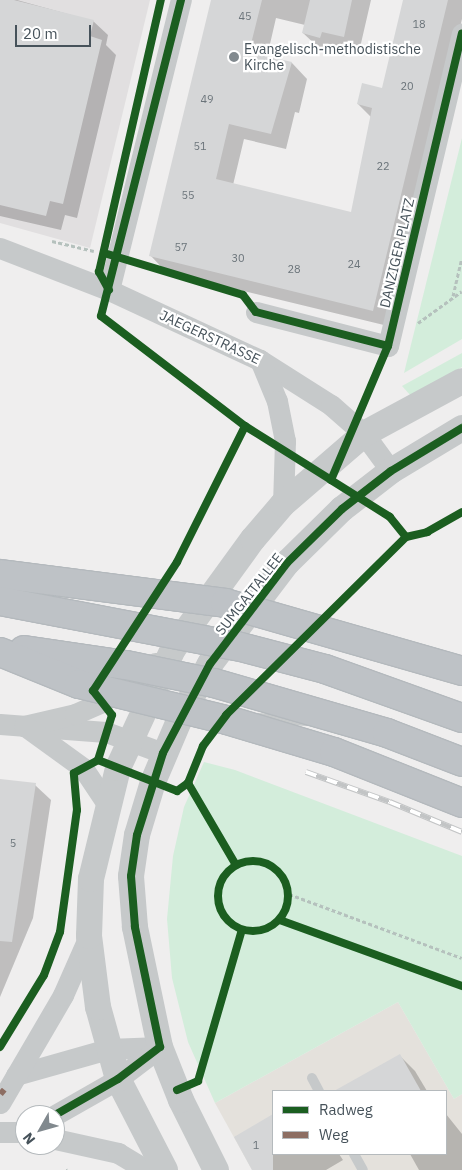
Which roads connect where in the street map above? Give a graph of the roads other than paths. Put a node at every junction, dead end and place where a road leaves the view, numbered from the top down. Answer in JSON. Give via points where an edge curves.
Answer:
{"nodes":[{"id":1,"x":181,"y":0,"type":"edge"},
{"id":2,"x":462,"y":34,"type":"edge"},
{"id":3,"x":0,"y":248,"type":"edge"},
{"id":4,"x":109,"y":290,"type":"junction"},
{"id":5,"x":256,"y":312,"type":"dead end"},
{"id":6,"x":260,"y":360,"type":"junction"},
{"id":7,"x":462,"y":381,"type":"edge"},
{"id":8,"x":462,"y":428,"type":"edge"},
{"id":9,"x":364,"y":434,"type":"junction"},
{"id":10,"x":391,"y":472,"type":"junction"},
{"id":11,"x":283,"y":504,"type":"junction"},
{"id":12,"x":0,"y":574,"type":"edge"},
{"id":13,"x":0,"y":601,"type":"edge"},
{"id":14,"x":0,"y":647,"type":"edge"},
{"id":15,"x":173,"y":649,"type":"junction"},
{"id":16,"x":0,"y":652,"type":"edge"},
{"id":17,"x":462,"y":671,"type":"edge"},
{"id":18,"x":181,"y":716,"type":"junction"},
{"id":19,"x":462,"y":718,"type":"edge"},
{"id":20,"x":341,"y":723,"type":"dead end"},
{"id":21,"x":0,"y":724,"type":"edge"},
{"id":22,"x":24,"y":726,"type":"junction"},
{"id":23,"x":128,"y":740,"type":"junction"},
{"id":24,"x":164,"y":753,"type":"junction"},
{"id":25,"x":462,"y":762,"type":"edge"},
{"id":26,"x":462,"y":803,"type":"edge"},
{"id":27,"x":107,"y":804,"type":"junction"},
{"id":28,"x":89,"y":936,"type":"junction"},
{"id":29,"x":160,"y":1047,"type":"junction"},
{"id":30,"x":108,"y":1049,"type":"junction"},
{"id":31,"x":16,"y":1075,"type":"junction"},
{"id":32,"x":312,"y":1078,"type":"dead end"},
{"id":33,"x":118,"y":1079,"type":"junction"},
{"id":34,"x":318,"y":1090,"type":"edge"},
{"id":35,"x":0,"y":1103,"type":"edge"},
{"id":36,"x":65,"y":1109,"type":"edge"},
{"id":37,"x":0,"y":1132,"type":"edge"},
{"id":38,"x":15,"y":1132,"type":"edge"},
{"id":39,"x":65,"y":1141,"type":"edge"},
{"id":40,"x":355,"y":1155,"type":"edge"},
{"id":41,"x":146,"y":1170,"type":"edge"},
{"id":42,"x":165,"y":1170,"type":"edge"},
{"id":43,"x":216,"y":1170,"type":"edge"},
{"id":44,"x":363,"y":1170,"type":"edge"}],
"edges":[{"from":1,"to":4,"type":"street"},
{"from":2,"to":5,"type":"street","name":"DANZIGER PLATZ","via":[[388,346]]},
{"from":3,"to":4,"type":"street","name":"JAEGERSTRASSE"},
{"from":4,"to":6,"type":"street","name":"JAEGERSTRASSE"},
{"from":6,"to":9,"type":"street","name":"JAEGERSTRASSE","via":[[331,406]]},
{"from":6,"to":11,"type":"street","via":[[277,401],[285,441]]},
{"from":7,"to":9,"type":"street","name":"SUMGAITALLEE"},
{"from":8,"to":10,"type":"street","name":"SUMGAITALLEE"},
{"from":9,"to":10,"type":"street","name":"JAEGERSTRASSE"},
{"from":9,"to":11,"type":"street","name":"SUMGAITALLEE"},
{"from":10,"to":18,"type":"street","name":"SUMGAITALLEE","via":[[342,509],[287,563],[210,664]]},
{"from":11,"to":15,"type":"street","name":"SUMGAITALLEE","via":[[253,539]]},
{"from":12,"to":17,"type":"highway","bridge":true,"via":[[225,603]]},
{"from":13,"to":19,"type":"highway","bridge":true,"via":[[238,646],[326,669]]},
{"from":14,"to":25,"type":"highway","bridge":true,"via":[[126,665],[224,686],[379,730]]},
{"from":15,"to":22,"type":"street","via":[[102,702],[75,714]]},
{"from":15,"to":23,"type":"street","name":"SUMGAITALLEE"},
{"from":16,"to":26,"type":"highway","bridge":true,"via":[[79,684],[227,720],[334,752]]},
{"from":18,"to":20,"type":"lane","via":[[226,715]]},
{"from":18,"to":24,"type":"street","name":"SUMGAITALLEE"},
{"from":21,"to":22,"type":"street"},
{"from":22,"to":23,"type":"street","via":[[106,732]]},
{"from":22,"to":27,"type":"street","via":[[83,768]]},
{"from":23,"to":24,"type":"street"},
{"from":23,"to":27,"type":"street","name":"SUMGAITALLEE"},
{"from":24,"to":29,"type":"street","name":"SUMGAITALLEE","via":[[137,835],[131,876],[135,927]]},
{"from":27,"to":28,"type":"street","name":"SUMGAITALLEE","via":[[91,879]]},
{"from":28,"to":30,"type":"street","name":"SUMGAITALLEE","via":[[98,1007]]},
{"from":28,"to":31,"type":"street","via":[[63,996]]},
{"from":29,"to":30,"type":"street"},
{"from":29,"to":33,"type":"street"},
{"from":29,"to":43,"type":"street","name":"SUMGAITALLEE","via":[[181,1100]]},
{"from":30,"to":31,"type":"street"},
{"from":30,"to":33,"type":"street","name":"SUMGAITALLEE"},
{"from":31,"to":35,"type":"street"},
{"from":32,"to":34,"type":"lane"},
{"from":33,"to":36,"type":"street"},
{"from":33,"to":42,"type":"street","name":"SUMGAITALLEE"},
{"from":37,"to":38,"type":"street"},
{"from":39,"to":41,"type":"street","via":[[118,1153]]},
{"from":40,"to":44,"type":"lane"}]}
